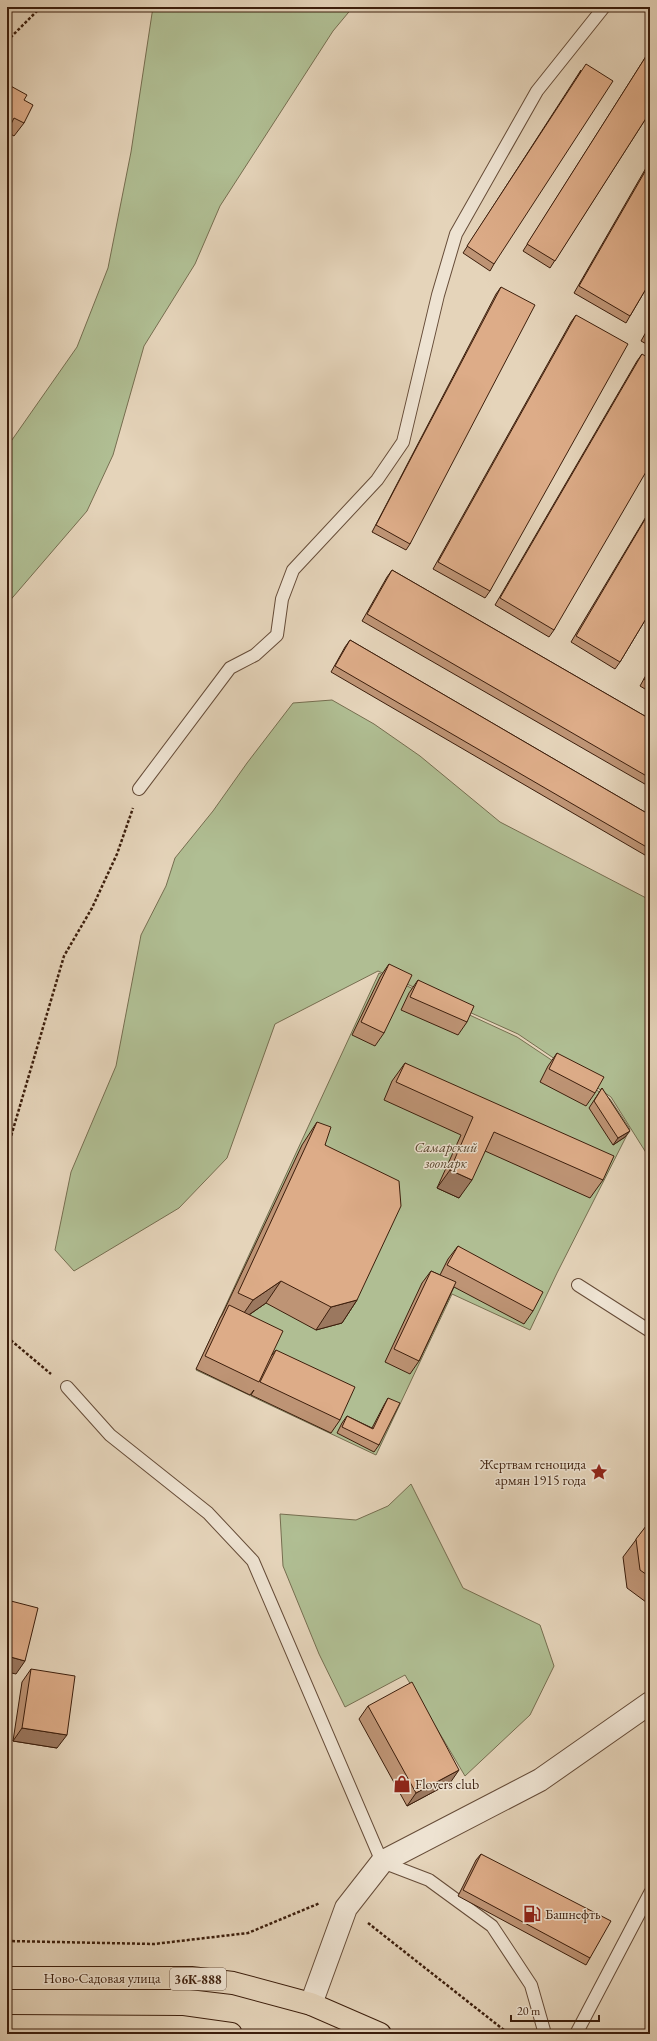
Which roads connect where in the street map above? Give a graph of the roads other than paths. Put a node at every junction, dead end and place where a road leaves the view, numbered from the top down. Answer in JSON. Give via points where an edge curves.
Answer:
{"nodes":[{"id":1,"x":604,"y":7,"type":"edge"},
{"id":2,"x":139,"y":789,"type":"road end"},
{"id":3,"x":578,"y":1284,"type":"dead end"},
{"id":4,"x":650,"y":1331,"type":"edge"},
{"id":5,"x":67,"y":1386,"type":"road end"},
{"id":6,"x":650,"y":1703,"type":"edge"},
{"id":7,"x":382,"y":1862,"type":"junction"},
{"id":8,"x":650,"y":1893,"type":"edge"},
{"id":9,"x":7,"y":1978,"type":"edge"},
{"id":10,"x":311,"y":2004,"type":"junction"},
{"id":11,"x":7,"y":2026,"type":"edge"},
{"id":12,"x":231,"y":2034,"type":"edge"},
{"id":13,"x":380,"y":2034,"type":"edge"},
{"id":14,"x":545,"y":2034,"type":"edge"},
{"id":15,"x":576,"y":2034,"type":"edge"}],
"edges":[{"from":1,"to":2,"type":"lane","via":[[537,91],[456,234],[438,295],[403,442],[377,480],[293,570],[282,599],[277,636],[230,668]]},
{"from":3,"to":4,"type":"lane"},
{"from":5,"to":7,"type":"lane","via":[[110,1435],[208,1513],[253,1562]]},
{"from":6,"to":7,"type":"street","via":[[540,1780]]},
{"from":7,"to":10,"type":"street","via":[[346,1908]]},
{"from":7,"to":14,"type":"lane","via":[[429,1880],[492,1926],[531,1985]]},
{"from":8,"to":15,"type":"lane"},
{"from":9,"to":10,"type":"main road","name":"Ново-Садовая улица","number":"36К-888","via":[[191,1978],[233,1983]]},
{"from":10,"to":13,"type":"main road","name":"Ново-Садовая улица","number":"36К-888"},
{"from":11,"to":12,"type":"main road","via":[[182,2027]]}]}
